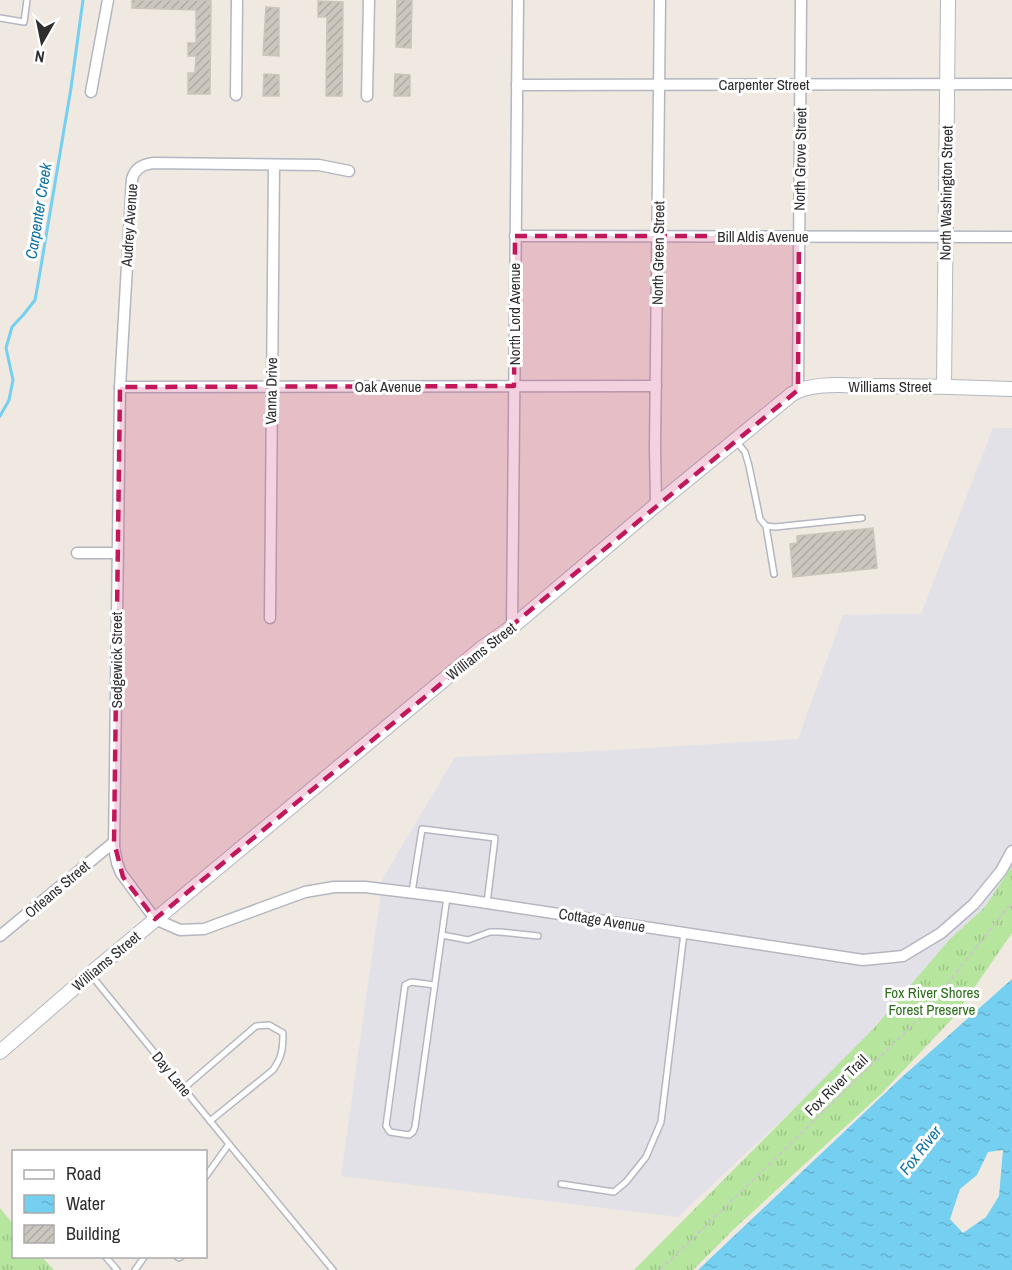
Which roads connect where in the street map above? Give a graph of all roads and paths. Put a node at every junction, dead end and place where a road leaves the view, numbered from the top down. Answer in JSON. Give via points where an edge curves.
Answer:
{"nodes":[{"id":1,"x":27,"y":0,"type":"edge"},
{"id":2,"x":108,"y":0,"type":"edge"},
{"id":3,"x":237,"y":0,"type":"edge"},
{"id":4,"x":369,"y":0,"type":"edge"},
{"id":5,"x":518,"y":0,"type":"edge"},
{"id":6,"x":660,"y":0,"type":"edge"},
{"id":7,"x":801,"y":0,"type":"edge"},
{"id":8,"x":948,"y":0,"type":"edge"},
{"id":9,"x":0,"y":18,"type":"edge"},
{"id":10,"x":800,"y":83,"type":"junction"},
{"id":11,"x":947,"y":83,"type":"junction"},
{"id":12,"x":659,"y":84,"type":"junction"},
{"id":13,"x":1012,"y":84,"type":"edge"},
{"id":14,"x":517,"y":85,"type":"junction"},
{"id":15,"x":92,"y":92,"type":"dead end"},
{"id":16,"x":236,"y":95,"type":"dead end"},
{"id":17,"x":367,"y":96,"type":"dead end"},
{"id":18,"x":274,"y":165,"type":"junction"},
{"id":19,"x":349,"y":171,"type":"dead end"},
{"id":20,"x":515,"y":236,"type":"junction"},
{"id":21,"x":658,"y":236,"type":"junction"},
{"id":22,"x":799,"y":236,"type":"junction"},
{"id":23,"x":945,"y":236,"type":"junction"},
{"id":24,"x":1012,"y":237,"type":"edge"},
{"id":25,"x":271,"y":386,"type":"junction"},
{"id":26,"x":514,"y":386,"type":"junction"},
{"id":27,"x":656,"y":386,"type":"junction"},
{"id":28,"x":944,"y":386,"type":"junction"},
{"id":29,"x":120,"y":387,"type":"junction"},
{"id":30,"x":1012,"y":389,"type":"edge"},
{"id":31,"x":798,"y":390,"type":"junction"},
{"id":32,"x":735,"y":440,"type":"junction"},
{"id":33,"x":656,"y":505,"type":"junction"},
{"id":34,"x":862,"y":518,"type":"dead end"},
{"id":35,"x":766,"y":525,"type":"junction"},
{"id":36,"x":77,"y":553,"type":"dead end"},
{"id":37,"x":117,"y":553,"type":"junction"},
{"id":38,"x":774,"y":574,"type":"dead end"},
{"id":39,"x":270,"y":618,"type":"dead end"},
{"id":40,"x":512,"y":627,"type":"junction"},
{"id":41,"x":114,"y":842,"type":"junction"},
{"id":42,"x":1012,"y":851,"type":"edge"},
{"id":43,"x":412,"y":892,"type":"junction"},
{"id":44,"x":447,"y":897,"type":"junction"},
{"id":45,"x":1012,"y":902,"type":"edge"},
{"id":46,"x":487,"y":903,"type":"junction"},
{"id":47,"x":156,"y":919,"type":"junction"},
{"id":48,"x":684,"y":933,"type":"junction"},
{"id":49,"x":442,"y":935,"type":"junction"},
{"id":50,"x":0,"y":936,"type":"edge"},
{"id":51,"x":538,"y":936,"type":"dead end"},
{"id":52,"x":90,"y":974,"type":"junction"},
{"id":53,"x":435,"y":985,"type":"junction"},
{"id":54,"x":0,"y":1052,"type":"edge"},
{"id":55,"x":184,"y":1088,"type":"junction"},
{"id":56,"x":210,"y":1121,"type":"junction"},
{"id":57,"x":230,"y":1144,"type":"junction"},
{"id":58,"x":207,"y":1175,"type":"edge"},
{"id":59,"x":561,"y":1184,"type":"dead end"},
{"id":60,"x":106,"y":1258,"type":"edge"},
{"id":61,"x":144,"y":1258,"type":"edge"},
{"id":62,"x":117,"y":1270,"type":"edge"},
{"id":63,"x":135,"y":1270,"type":"edge"},
{"id":64,"x":333,"y":1270,"type":"edge"},
{"id":65,"x":660,"y":1270,"type":"edge"}],
"edges":[{"from":1,"to":9,"type":"lane","via":[[24,22]]},
{"from":2,"to":15,"type":"street"},
{"from":3,"to":16,"type":"street"},
{"from":4,"to":17,"type":"street"},
{"from":5,"to":14,"type":"street","name":"North Lord Avenue"},
{"from":6,"to":12,"type":"street","name":"North Green Street"},
{"from":7,"to":10,"type":"street","name":"North Grove Street"},
{"from":8,"to":11,"type":"street","name":"North Washington Street"},
{"from":10,"to":11,"type":"street","name":"Carpenter Street"},
{"from":10,"to":12,"type":"street","name":"Carpenter Street"},
{"from":10,"to":22,"type":"street","name":"North Grove Street"},
{"from":11,"to":13,"type":"street","name":"Carpenter Street"},
{"from":11,"to":23,"type":"street","name":"North Washington Street"},
{"from":12,"to":14,"type":"street","name":"Carpenter Street"},
{"from":12,"to":21,"type":"street","name":"North Green Street"},
{"from":14,"to":20,"type":"street","name":"North Lord Avenue"},
{"from":18,"to":19,"type":"street","name":"Audrey Avenue","via":[[319,165]]},
{"from":18,"to":25,"type":"street","name":"Vanna Drive"},
{"from":18,"to":29,"type":"street","name":"Audrey Avenue","via":[[149,163],[135,172],[130,189]]},
{"from":20,"to":21,"type":"street","name":"Bill Aldis Avenue"},
{"from":20,"to":26,"type":"street","name":"North Lord Avenue"},
{"from":21,"to":22,"type":"street","name":"Bill Aldis Avenue"},
{"from":21,"to":27,"type":"street","name":"North Green Street"},
{"from":22,"to":23,"type":"street","name":"Bill Aldis Avenue"},
{"from":22,"to":31,"type":"street","name":"North Grove Street"},
{"from":23,"to":24,"type":"street","name":"Bill Aldis Avenue"},
{"from":23,"to":28,"type":"street","name":"North Washington Street"},
{"from":25,"to":26,"type":"street","name":"Oak Avenue"},
{"from":25,"to":29,"type":"street","name":"Oak Avenue"},
{"from":25,"to":39,"type":"street","name":"Vanna Drive"},
{"from":26,"to":27,"type":"street","name":"Oak Avenue"},
{"from":26,"to":40,"type":"street","name":"North Lord Avenue"},
{"from":27,"to":33,"type":"street","name":"North Green Street"},
{"from":28,"to":30,"type":"street","name":"Williams Street"},
{"from":28,"to":31,"type":"street","name":"Williams Street","via":[[826,386]]},
{"from":29,"to":37,"type":"street","name":"Sedgewick Street"},
{"from":31,"to":32,"type":"street","name":"Williams Street"},
{"from":32,"to":33,"type":"street","name":"Williams Street"},
{"from":32,"to":35,"type":"lane","via":[[745,452],[760,519]]},
{"from":33,"to":40,"type":"street","name":"Williams Street"},
{"from":34,"to":35,"type":"lane"},
{"from":35,"to":38,"type":"lane"},
{"from":36,"to":37,"type":"street"},
{"from":37,"to":41,"type":"street","name":"Sedgewick Street"},
{"from":40,"to":47,"type":"street","name":"Williams Street"},
{"from":41,"to":47,"type":"street","name":"Sedgewick Street","via":[[121,873]]},
{"from":41,"to":50,"type":"street","name":"Orleans Street"},
{"from":42,"to":48,"type":"street","name":"Cottage Avenue","via":[[974,904],[941,933],[903,956],[863,960]]},
{"from":43,"to":44,"type":"street","name":"Cottage Avenue"},
{"from":43,"to":46,"type":"lane","via":[[422,829],[495,838]]},
{"from":43,"to":47,"type":"street","name":"Cottage Avenue","via":[[365,887],[305,892],[204,929],[180,930]]},
{"from":44,"to":46,"type":"street","name":"Cottage Avenue"},
{"from":44,"to":49,"type":"lane"},
{"from":45,"to":65,"type":"path","name":"Fox River Trail","via":[[922,1016]]},
{"from":46,"to":48,"type":"street","name":"Cottage Avenue"},
{"from":47,"to":52,"type":"street","name":"Williams Street"},
{"from":48,"to":59,"type":"lane","via":[[661,1122],[646,1157],[614,1192]]},
{"from":49,"to":51,"type":"lane","via":[[468,940],[490,932]]},
{"from":49,"to":53,"type":"lane"},
{"from":52,"to":54,"type":"street","name":"Williams Street"},
{"from":52,"to":55,"type":"lane","name":"Day Lane"},
{"from":53,"to":53,"type":"lane","via":[[415,1127],[409,1135],[390,1132],[386,1126],[405,985]]},
{"from":55,"to":56,"type":"lane","name":"Day Lane"},
{"from":55,"to":56,"type":"lane","via":[[256,1026],[269,1025],[283,1034],[280,1061],[273,1070]]},
{"from":56,"to":57,"type":"lane","name":"Day Lane"},
{"from":57,"to":58,"type":"lane"},
{"from":57,"to":64,"type":"lane","name":"Day Lane"},
{"from":60,"to":62,"type":"lane"},
{"from":61,"to":63,"type":"lane"}]}
